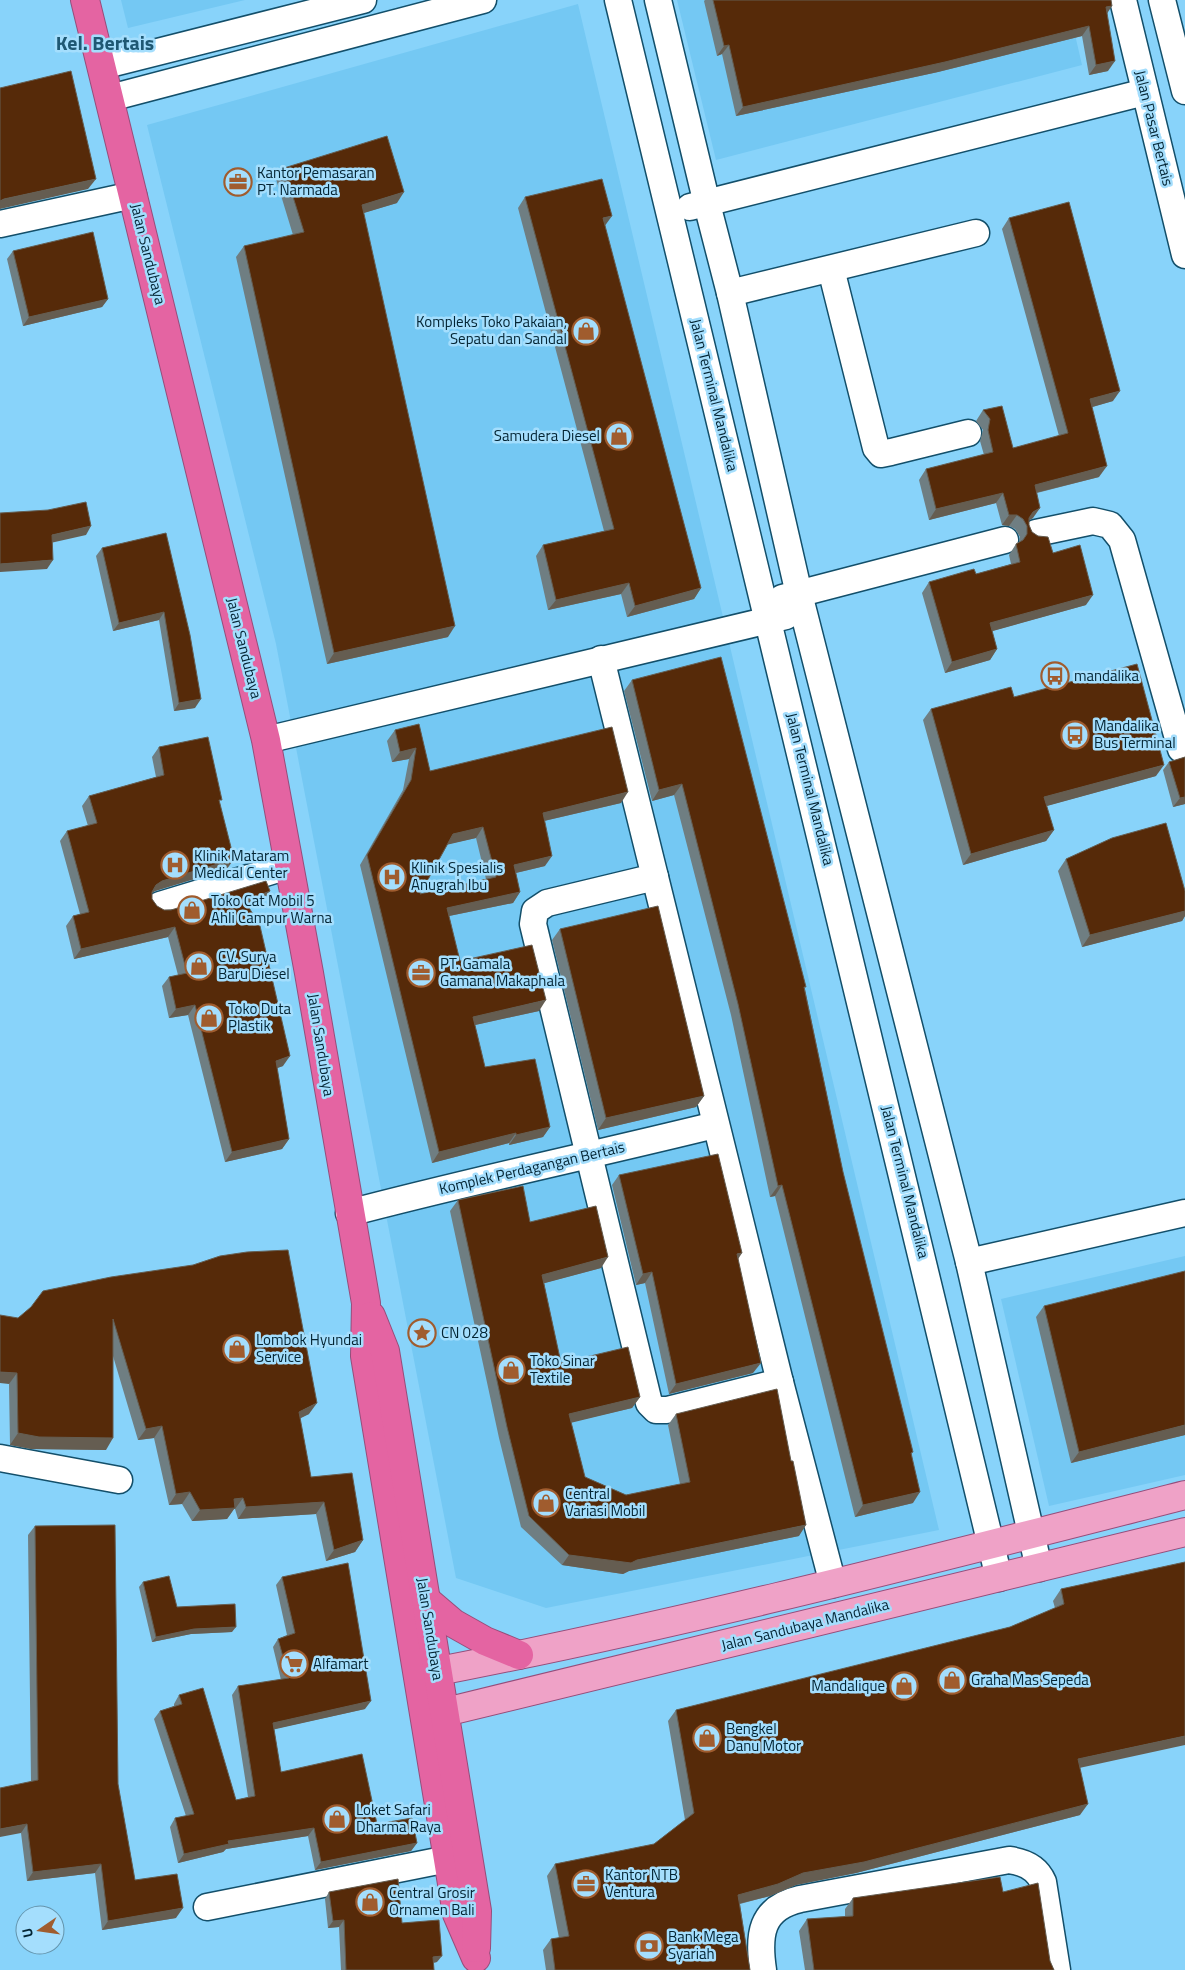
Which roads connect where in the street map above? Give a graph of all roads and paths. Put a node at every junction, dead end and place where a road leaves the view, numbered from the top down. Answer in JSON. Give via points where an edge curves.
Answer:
{"nodes":[{"id":1,"x":85,"y":0,"type":"edge"},
{"id":2,"x":363,"y":0,"type":"edge"},
{"id":3,"x":483,"y":0,"type":"edge"},
{"id":4,"x":618,"y":0,"type":"edge"},
{"id":5,"x":658,"y":0,"type":"edge"},
{"id":6,"x":1122,"y":0,"type":"edge"},
{"id":7,"x":1162,"y":0,"type":"edge"},
{"id":8,"x":102,"y":66,"type":"junction"},
{"id":9,"x":1185,"y":91,"type":"edge"},
{"id":10,"x":1145,"y":92,"type":"junction"},
{"id":11,"x":110,"y":98,"type":"junction"},
{"id":12,"x":134,"y":196,"type":"junction"},
{"id":13,"x":707,"y":204,"type":"junction"},
{"id":14,"x":670,"y":212,"type":"junction"},
{"id":15,"x":0,"y":224,"type":"edge"},
{"id":16,"x":976,"y":233,"type":"dead end"},
{"id":17,"x":1185,"y":255,"type":"edge"},
{"id":18,"x":832,"y":268,"type":"junction"},
{"id":19,"x":730,"y":293,"type":"junction"},
{"id":20,"x":968,"y":434,"type":"dead end"},
{"id":21,"x":1036,"y":532,"type":"edge"},
{"id":22,"x":1005,"y":540,"type":"dead end"},
{"id":23,"x":801,"y":603,"type":"junction"},
{"id":24,"x":766,"y":611,"type":"junction"},
{"id":25,"x":601,"y":659,"type":"junction"},
{"id":26,"x":266,"y":740,"type":"junction"},
{"id":27,"x":1181,"y":749,"type":"dead end"},
{"id":28,"x":288,"y":866,"type":"junction"},
{"id":29,"x":654,"y":877,"type":"junction"},
{"id":30,"x":160,"y":905,"type":"edge"},
{"id":31,"x":715,"y":1125,"type":"junction"},
{"id":32,"x":588,"y":1156,"type":"junction"},
{"id":33,"x":349,"y":1213,"type":"junction"},
{"id":34,"x":1185,"y":1213,"type":"edge"},
{"id":35,"x":969,"y":1262,"type":"junction"},
{"id":36,"x":366,"y":1303,"type":"junction"},
{"id":37,"x":780,"y":1382,"type":"junction"},
{"id":38,"x":0,"y":1458,"type":"edge"},
{"id":39,"x":119,"y":1480,"type":"dead end"},
{"id":40,"x":1185,"y":1495,"type":"edge"},
{"id":41,"x":1185,"y":1532,"type":"edge"},
{"id":42,"x":1031,"y":1534,"type":"junction"},
{"id":43,"x":991,"y":1544,"type":"junction"},
{"id":44,"x":1039,"y":1568,"type":"junction"},
{"id":45,"x":1000,"y":1578,"type":"junction"},
{"id":46,"x":833,"y":1584,"type":"junction"},
{"id":47,"x":426,"y":1600,"type":"junction"},
{"id":48,"x":519,"y":1654,"type":"junction"},
{"id":49,"x":428,"y":1673,"type":"junction"},
{"id":50,"x":434,"y":1715,"type":"junction"},
{"id":51,"x":448,"y":1859,"type":"junction"},
{"id":52,"x":207,"y":1907,"type":"dead end"},
{"id":53,"x":476,"y":1964,"type":"edge"},
{"id":54,"x":763,"y":1970,"type":"edge"},
{"id":55,"x":1057,"y":1970,"type":"edge"}],
"edges":[{"from":1,"to":8,"type":"highway","name":"Jalan Sandubaya"},
{"from":2,"to":8,"type":"street"},
{"from":3,"to":11,"type":"street"},
{"from":4,"to":14,"type":"street","name":"Jalan Terminal Mandalika"},
{"from":5,"to":13,"type":"street"},
{"from":6,"to":10,"type":"street","name":"Jalan Pasar Bertais"},
{"from":7,"to":9,"type":"street"},
{"from":8,"to":11,"type":"highway","name":"Jalan Sandubaya"},
{"from":10,"to":13,"type":"street"},
{"from":10,"to":17,"type":"street","name":"Jalan Pasar Bertais"},
{"from":11,"to":12,"type":"highway","name":"Jalan Sandubaya"},
{"from":12,"to":15,"type":"street"},
{"from":12,"to":26,"type":"highway","name":"Jalan Sandubaya"},
{"from":13,"to":14,"type":"street"},
{"from":13,"to":19,"type":"street"},
{"from":14,"to":24,"type":"street","name":"Jalan Terminal Mandalika"},
{"from":16,"to":18,"type":"street"},
{"from":18,"to":19,"type":"street"},
{"from":18,"to":20,"type":"street","via":[[876,448],[881,454]]},
{"from":19,"to":23,"type":"street"},
{"from":21,"to":27,"type":"street","via":[[1094,521],[1110,525],[1122,540]]},
{"from":22,"to":23,"type":"street"},
{"from":23,"to":24,"type":"street"},
{"from":23,"to":35,"type":"street"},
{"from":24,"to":25,"type":"street"},
{"from":24,"to":43,"type":"street","name":"Jalan Terminal Mandalika"},
{"from":25,"to":26,"type":"street"},
{"from":25,"to":29,"type":"street"},
{"from":26,"to":28,"type":"highway","name":"Jalan Sandubaya"},
{"from":28,"to":30,"type":"street"},
{"from":28,"to":33,"type":"highway","name":"Jalan Sandubaya"},
{"from":29,"to":31,"type":"street"},
{"from":29,"to":32,"type":"street","via":[[547,903],[534,912],[533,924]]},
{"from":31,"to":32,"type":"street","name":"Komplek Perdagangan Bertais"},
{"from":31,"to":37,"type":"street"},
{"from":32,"to":33,"type":"street","name":"Komplek Perdagangan Bertais","via":[[434,1190]]},
{"from":32,"to":37,"type":"street","via":[[649,1403],[656,1410],[667,1410]]},
{"from":33,"to":36,"type":"highway","name":"Jalan Sandubaya"},
{"from":34,"to":35,"type":"street"},
{"from":35,"to":42,"type":"street"},
{"from":36,"to":47,"type":"highway","name":"Jalan Sandubaya","via":[[385,1351]]},
{"from":36,"to":49,"type":"highway","name":"Jalan Sandubaya","via":[[365,1356]]},
{"from":37,"to":46,"type":"street"},
{"from":38,"to":39,"type":"street"},
{"from":40,"to":42,"type":"main road"},
{"from":41,"to":44,"type":"main road","name":"Jalan Sandubaya Mandalika"},
{"from":42,"to":43,"type":"main road"},
{"from":42,"to":44,"type":"street"},
{"from":43,"to":45,"type":"street","name":"Jalan Terminal Mandalika"},
{"from":43,"to":46,"type":"main road"},
{"from":44,"to":45,"type":"main road","name":"Jalan Sandubaya Mandalika"},
{"from":45,"to":50,"type":"main road","name":"Jalan Sandubaya Mandalika"},
{"from":46,"to":48,"type":"main road"},
{"from":47,"to":48,"type":"highway","via":[[453,1623],[485,1641]]},
{"from":47,"to":49,"type":"highway","name":"Jalan Sandubaya"},
{"from":48,"to":49,"type":"main road"},
{"from":49,"to":50,"type":"highway","name":"Jalan Sandubaya"},
{"from":50,"to":51,"type":"highway","name":"Jalan Sandubaya"},
{"from":50,"to":53,"type":"highway","name":"Jalan Sandubaya","via":[[477,1911]]},
{"from":51,"to":52,"type":"street"},
{"from":51,"to":53,"type":"highway","name":"Jalan Sandubaya","via":[[458,1914]]},
{"from":54,"to":55,"type":"street","via":[[760,1946],[763,1931],[774,1912],[787,1904],[1003,1861],[1022,1862],[1037,1872],[1046,1889]]}]}
